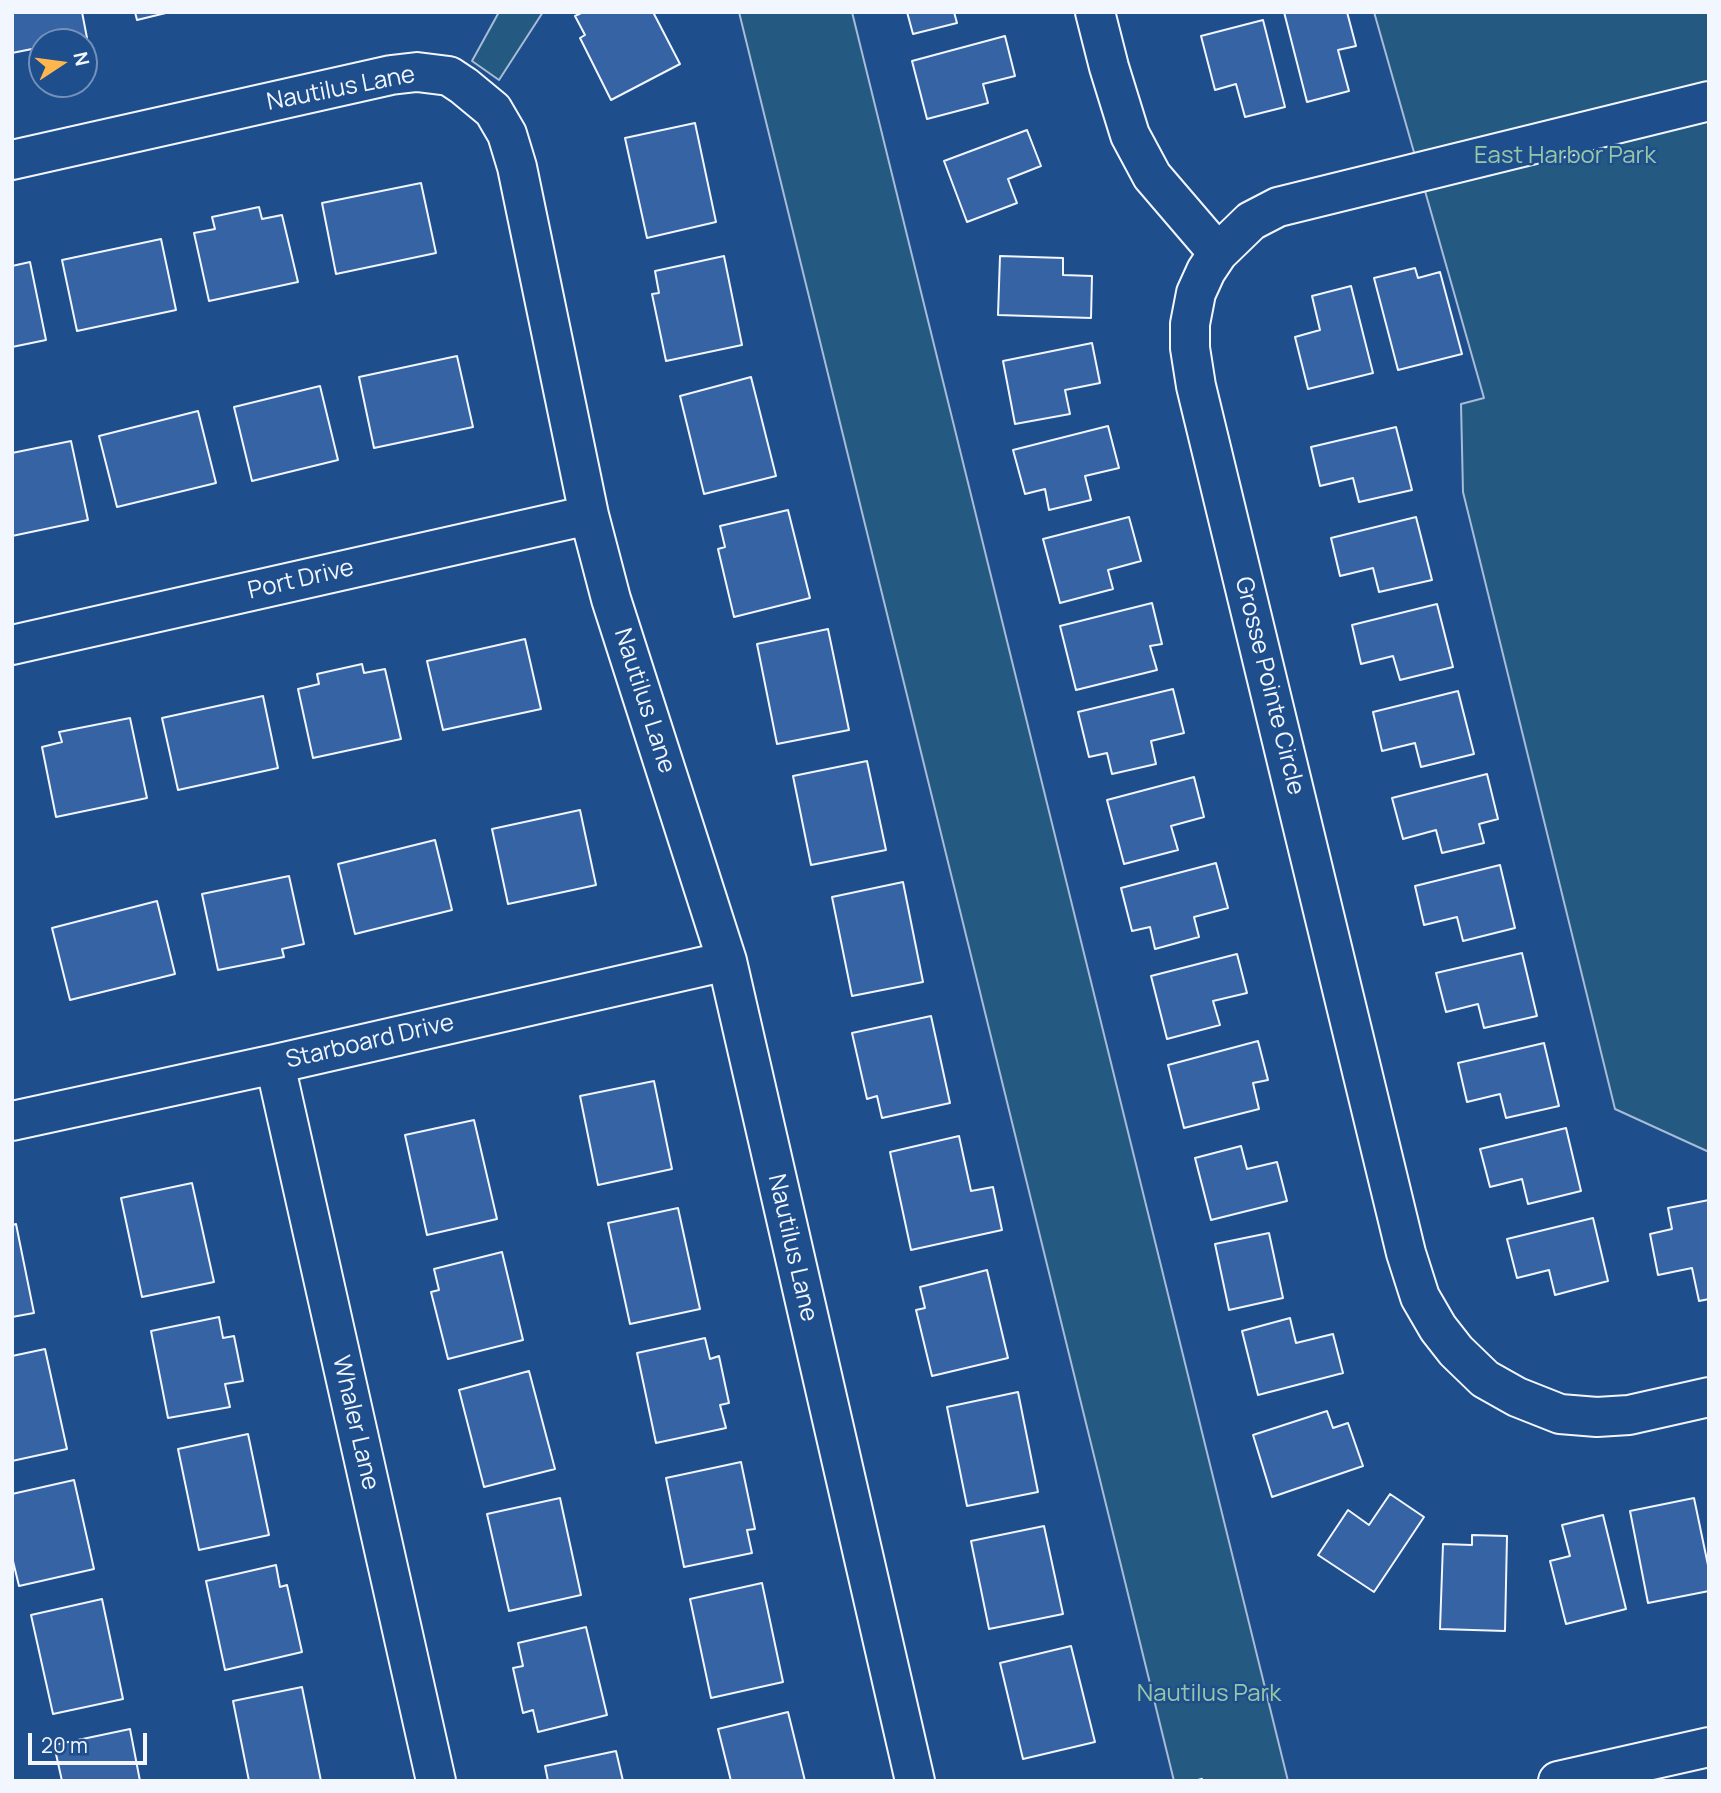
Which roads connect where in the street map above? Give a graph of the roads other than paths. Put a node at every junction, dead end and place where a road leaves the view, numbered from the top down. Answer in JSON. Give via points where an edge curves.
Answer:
{"nodes":[{"id":1,"x":1095,"y":12,"type":"edge"},
{"id":2,"x":1709,"y":101,"type":"edge"},
{"id":3,"x":12,"y":160,"type":"edge"},
{"id":4,"x":1218,"y":253,"type":"junction"},
{"id":5,"x":589,"y":515,"type":"junction"},
{"id":6,"x":12,"y":645,"type":"edge"},
{"id":7,"x":727,"y":961,"type":"junction"},
{"id":8,"x":275,"y":1064,"type":"junction"},
{"id":9,"x":12,"y":1121,"type":"edge"},
{"id":10,"x":1709,"y":1397,"type":"edge"},
{"id":11,"x":1709,"y":1747,"type":"edge"},
{"id":12,"x":436,"y":1781,"type":"edge"},
{"id":13,"x":915,"y":1781,"type":"edge"},
{"id":14,"x":1558,"y":1781,"type":"edge"}],
"edges":[{"from":1,"to":4,"type":"street","via":[[1130,135],[1152,176]]},
{"from":2,"to":4,"type":"street","name":"Grosse Pointe Circle","via":[[1278,207],[1251,221]]},
{"from":3,"to":5,"type":"street","name":"Nautilus Lane","via":[[390,75],[449,76],[493,110],[507,134]]},
{"from":4,"to":10,"type":"street","name":"Grosse Pointe Circle","via":[[1196,293],[1190,324],[1196,386],[1402,1240],[1420,1297],[1456,1351],[1485,1379],[1560,1414],[1629,1415]]},
{"from":5,"to":6,"type":"street","name":"Port Drive"},
{"from":5,"to":7,"type":"street","name":"Nautilus Lane","via":[[611,599]]},
{"from":7,"to":8,"type":"street","name":"Starboard Drive"},
{"from":7,"to":13,"type":"street","name":"Nautilus Lane"},
{"from":8,"to":9,"type":"street","name":"Starboard Drive"},
{"from":8,"to":12,"type":"street","name":"Whaler Lane"},
{"from":11,"to":14,"type":"street"}]}
